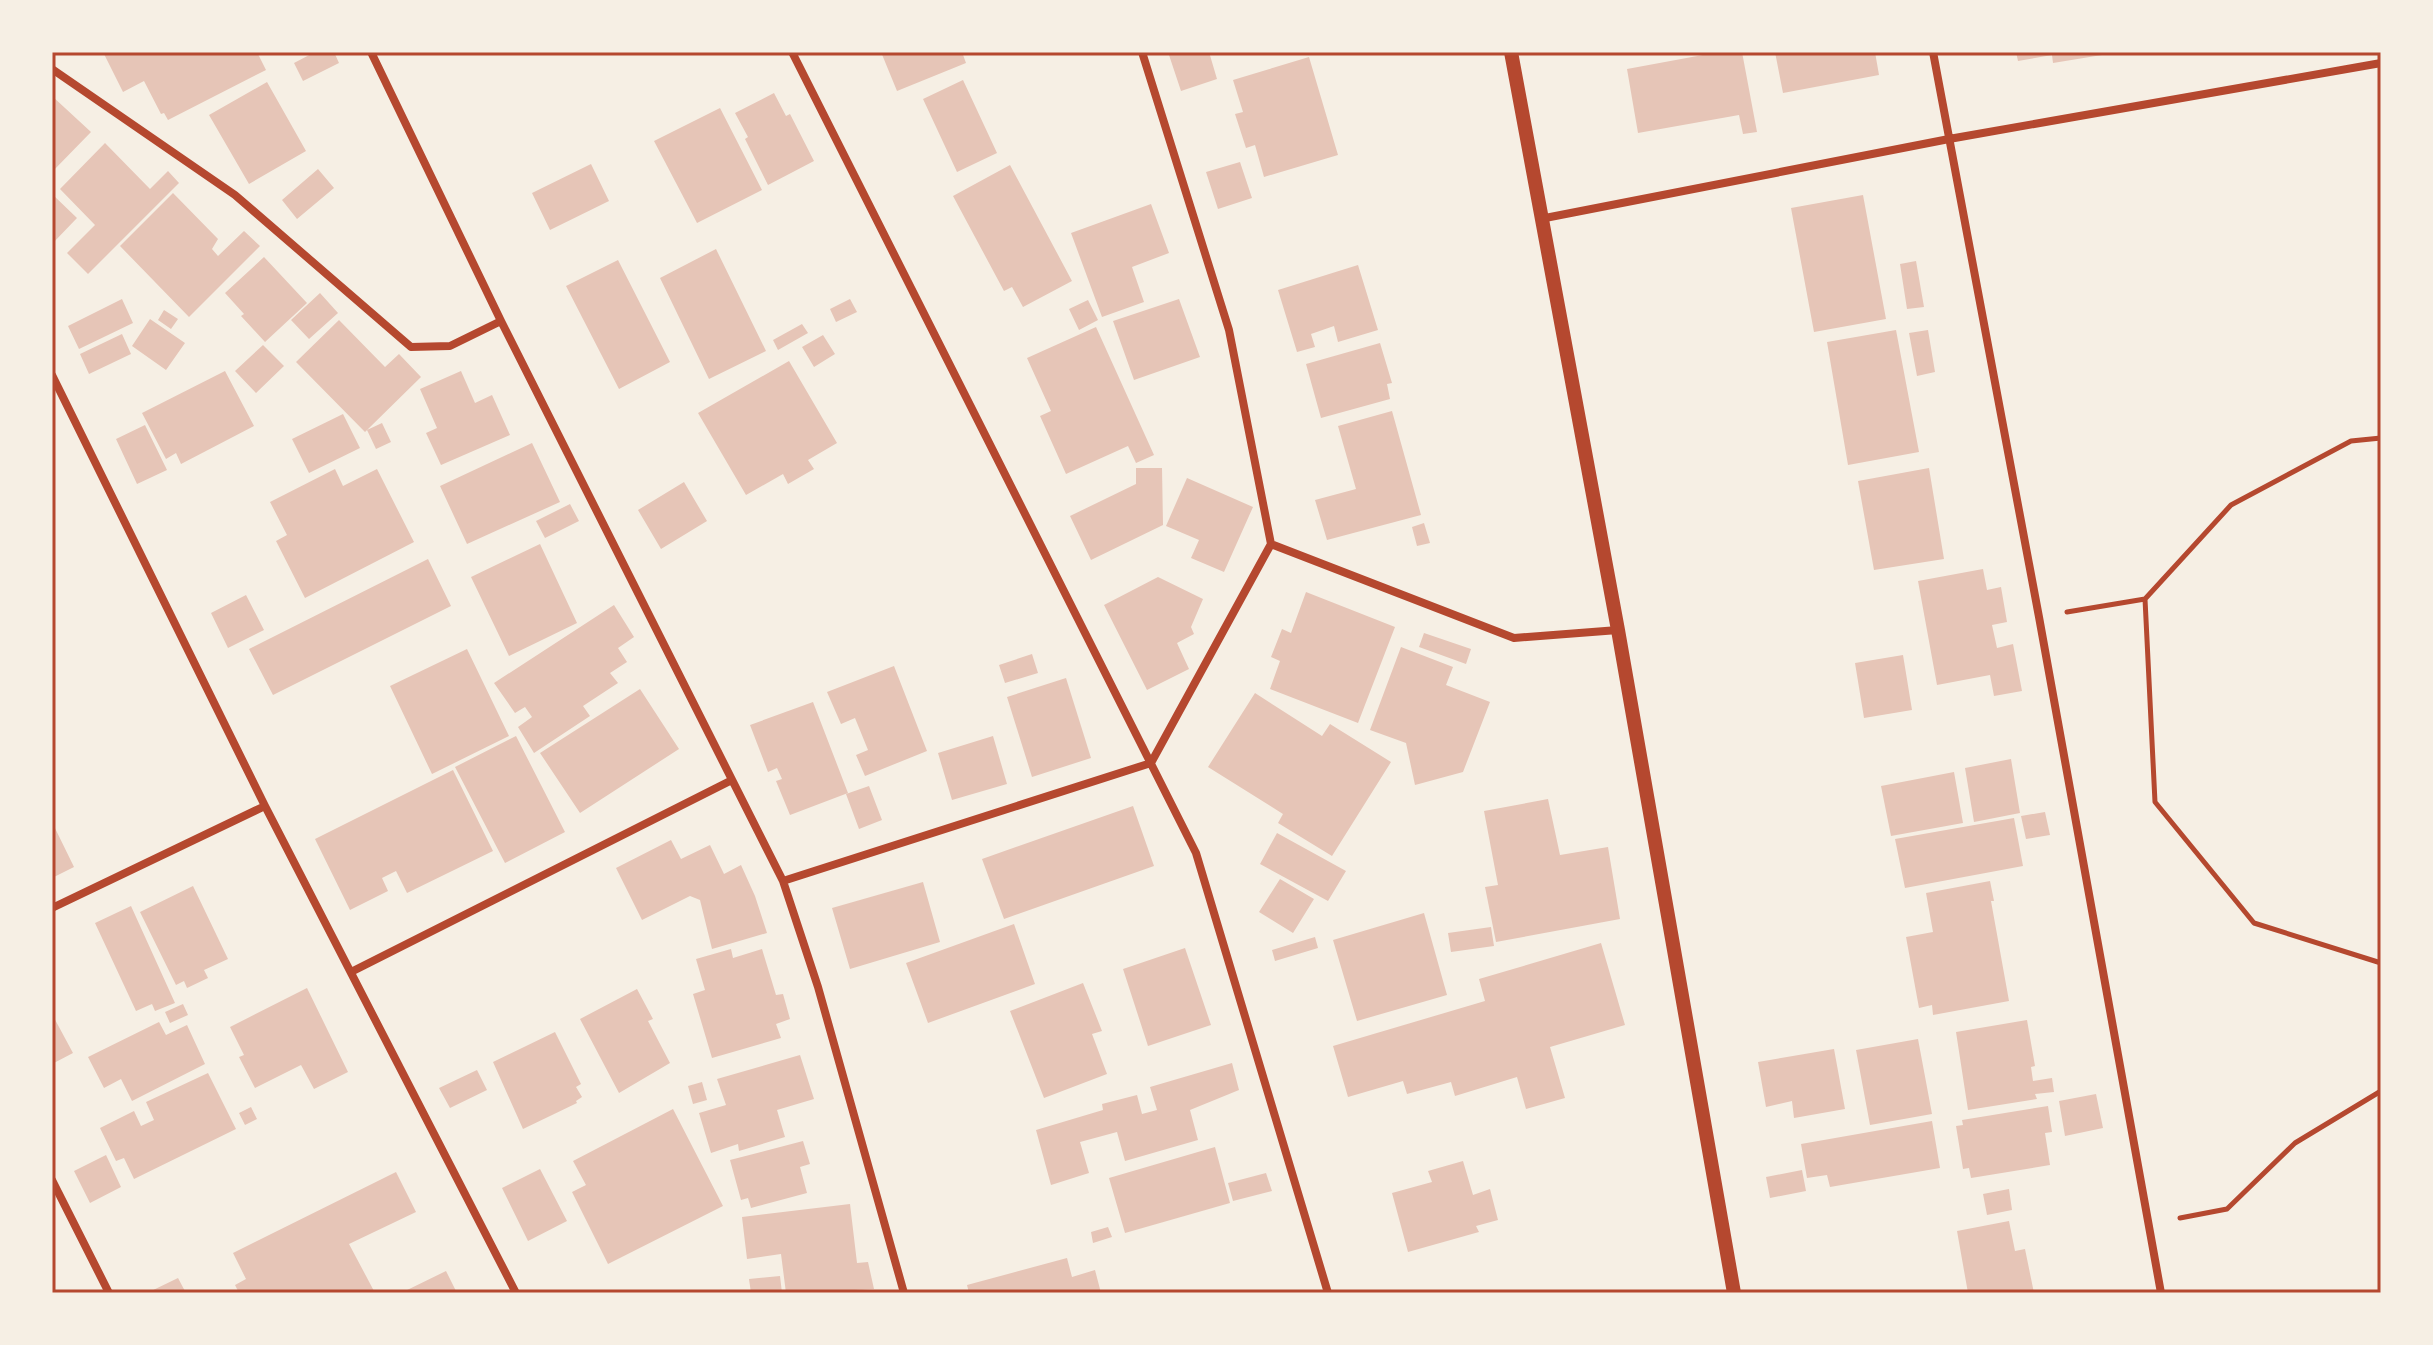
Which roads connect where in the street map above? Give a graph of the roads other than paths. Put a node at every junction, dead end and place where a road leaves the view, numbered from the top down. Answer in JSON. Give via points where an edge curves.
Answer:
{"nodes":[{"id":1,"x":371,"y":52,"type":"edge"},
{"id":2,"x":792,"y":52,"type":"edge"},
{"id":3,"x":1142,"y":52,"type":"edge"},
{"id":4,"x":1511,"y":52,"type":"edge"},
{"id":5,"x":1933,"y":52,"type":"edge"},
{"id":6,"x":2379,"y":52,"type":"edge"},
{"id":7,"x":2381,"y":62,"type":"edge"},
{"id":8,"x":52,"y":69,"type":"edge"},
{"id":9,"x":1949,"y":139,"type":"junction"},
{"id":10,"x":1540,"y":219,"type":"junction"},
{"id":11,"x":501,"y":321,"type":"junction"},
{"id":12,"x":52,"y":375,"type":"edge"},
{"id":13,"x":1271,"y":544,"type":"junction"},
{"id":14,"x":1618,"y":630,"type":"junction"},
{"id":15,"x":1151,"y":763,"type":"junction"},
{"id":16,"x":732,"y":780,"type":"junction"},
{"id":17,"x":265,"y":806,"type":"junction"},
{"id":18,"x":783,"y":881,"type":"junction"},
{"id":19,"x":52,"y":908,"type":"edge"},
{"id":20,"x":351,"y":972,"type":"junction"},
{"id":21,"x":52,"y":1180,"type":"edge"},
{"id":22,"x":109,"y":1293,"type":"edge"},
{"id":23,"x":516,"y":1293,"type":"edge"},
{"id":24,"x":904,"y":1293,"type":"edge"},
{"id":25,"x":1328,"y":1293,"type":"edge"},
{"id":26,"x":1734,"y":1293,"type":"edge"},
{"id":27,"x":2161,"y":1293,"type":"edge"}],
"edges":[{"from":1,"to":11,"type":"street"},
{"from":2,"to":15,"type":"street"},
{"from":3,"to":13,"type":"street","via":[[1229,330]]},
{"from":4,"to":10,"type":"street"},
{"from":5,"to":9,"type":"street"},
{"from":6,"to":7,"type":"street"},
{"from":7,"to":9,"type":"street"},
{"from":8,"to":11,"type":"street","via":[[235,195],[411,347],[450,346]]},
{"from":9,"to":10,"type":"street"},
{"from":9,"to":27,"type":"street"},
{"from":10,"to":14,"type":"street"},
{"from":11,"to":16,"type":"street"},
{"from":12,"to":17,"type":"street"},
{"from":13,"to":14,"type":"street","via":[[1514,638]]},
{"from":13,"to":15,"type":"street"},
{"from":14,"to":26,"type":"street"},
{"from":15,"to":18,"type":"street"},
{"from":15,"to":25,"type":"street","via":[[1196,853]]},
{"from":16,"to":18,"type":"street"},
{"from":16,"to":20,"type":"street"},
{"from":17,"to":19,"type":"street"},
{"from":17,"to":20,"type":"street"},
{"from":18,"to":24,"type":"street"},
{"from":20,"to":23,"type":"street"},
{"from":21,"to":22,"type":"street"}]}
